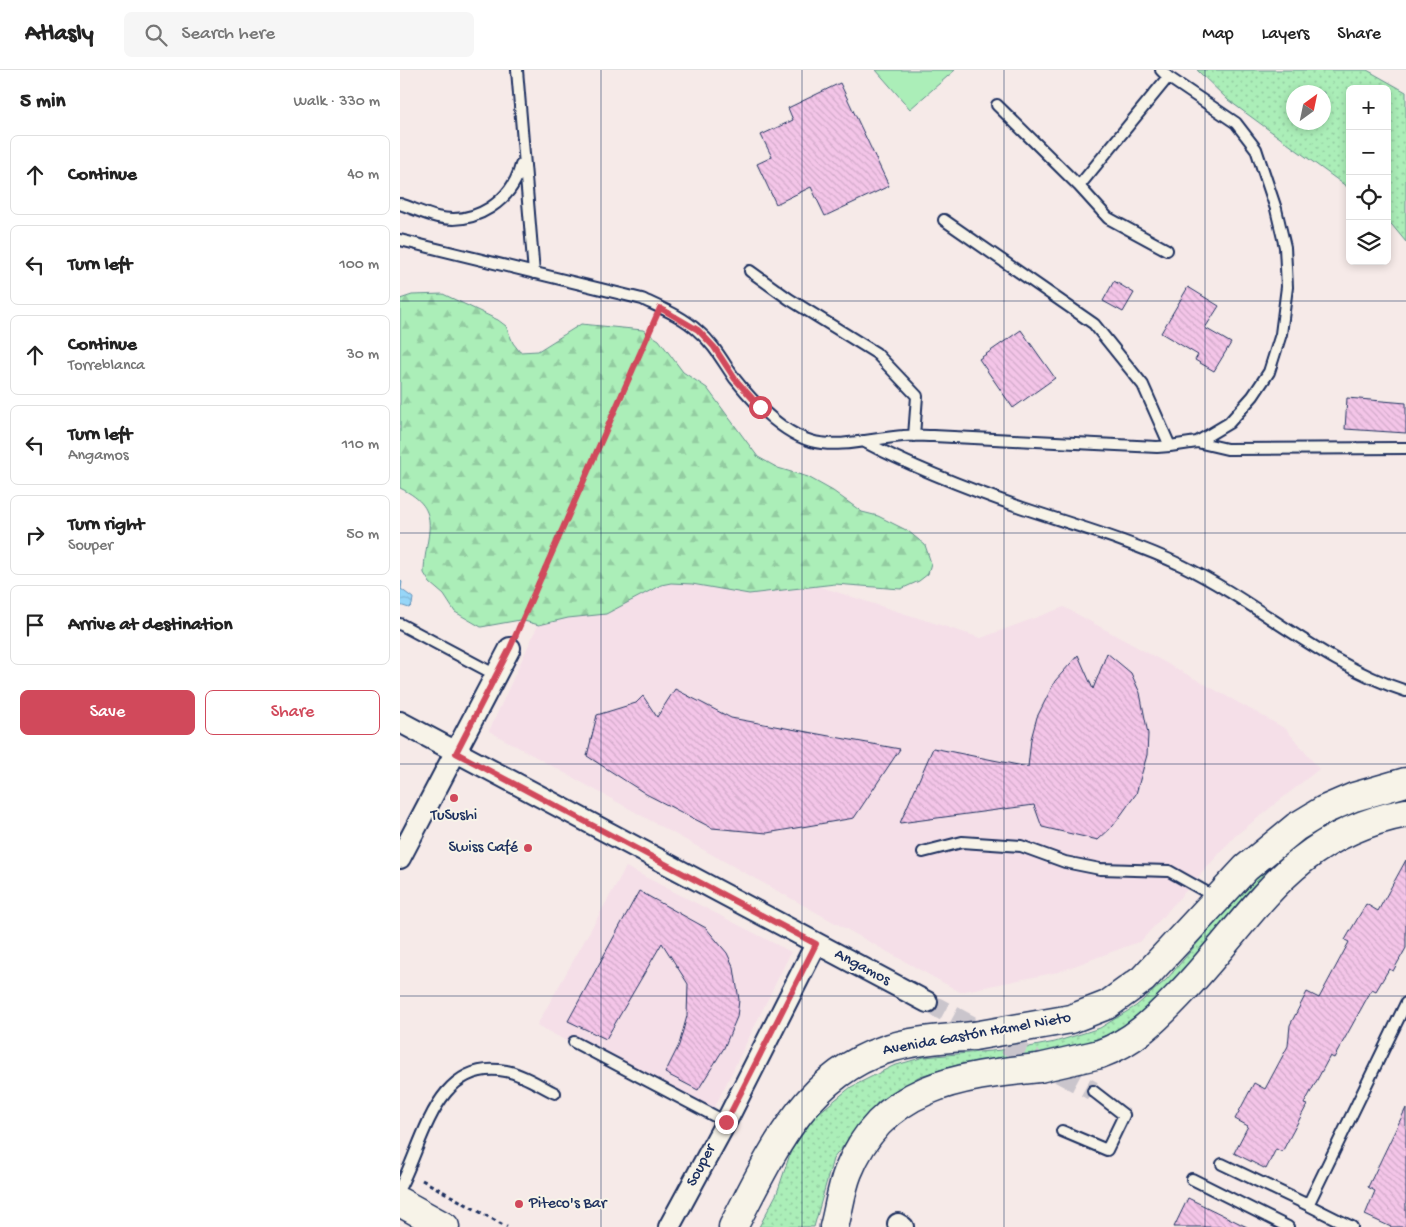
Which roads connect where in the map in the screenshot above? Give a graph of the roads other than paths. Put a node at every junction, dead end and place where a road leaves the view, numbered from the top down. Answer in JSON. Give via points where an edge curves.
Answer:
{"nodes":[{"id":1,"x":517,"y":70,"type":"edge"},
{"id":2,"x":1164,"y":74,"type":"edge"},
{"id":3,"x":997,"y":104,"type":"dead end"},
{"id":4,"x":523,"y":159,"type":"junction"},
{"id":5,"x":1079,"y":186,"type":"junction"},
{"id":6,"x":400,"y":204,"type":"edge"},
{"id":7,"x":944,"y":220,"type":"dead end"},
{"id":8,"x":400,"y":240,"type":"edge"},
{"id":9,"x":1167,"y":250,"type":"dead end"},
{"id":10,"x":750,"y":271,"type":"dead end"},
{"id":11,"x":534,"y":273,"type":"junction"},
{"id":12,"x":914,"y":436,"type":"junction"},
{"id":13,"x":863,"y":441,"type":"junction"},
{"id":14,"x":1197,"y":442,"type":"junction"},
{"id":15,"x":1170,"y":446,"type":"junction"},
{"id":16,"x":1406,"y":448,"type":"edge"},
{"id":17,"x":400,"y":624,"type":"edge"},
{"id":18,"x":510,"y":648,"type":"road end"},
{"id":19,"x":496,"y":674,"type":"junction"},
{"id":20,"x":1406,"y":691,"type":"edge"},
{"id":21,"x":400,"y":722,"type":"edge"},
{"id":22,"x":456,"y":753,"type":"junction"},
{"id":23,"x":1406,"y":782,"type":"edge"},
{"id":24,"x":1406,"y":813,"type":"edge"},
{"id":25,"x":923,"y":852,"type":"dead end"},
{"id":26,"x":400,"y":858,"type":"edge"},
{"id":27,"x":1218,"y":899,"type":"junction"},
{"id":28,"x":816,"y":944,"type":"junction"},
{"id":29,"x":927,"y":1002,"type":"tunnel mouth"},
{"id":30,"x":1406,"y":1003,"type":"edge"},
{"id":31,"x":574,"y":1042,"type":"dead end"},
{"id":32,"x":1093,"y":1091,"type":"tunnel mouth"},
{"id":33,"x":556,"y":1093,"type":"dead end"},
{"id":34,"x":726,"y":1122,"type":"junction"},
{"id":35,"x":1062,"y":1131,"type":"dead end"},
{"id":36,"x":1222,"y":1164,"type":"dead end"},
{"id":37,"x":1192,"y":1178,"type":"dead end"},
{"id":38,"x":400,"y":1188,"type":"edge"},
{"id":39,"x":400,"y":1202,"type":"edge"},
{"id":40,"x":1308,"y":1206,"type":"junction"},
{"id":41,"x":445,"y":1227,"type":"edge"},
{"id":42,"x":669,"y":1227,"type":"edge"},
{"id":43,"x":733,"y":1227,"type":"edge"},
{"id":44,"x":834,"y":1227,"type":"edge"},
{"id":45,"x":1288,"y":1227,"type":"edge"},
{"id":46,"x":1352,"y":1227,"type":"edge"}],
"edges":[{"from":1,"to":4,"type":"lane"},
{"from":2,"to":5,"type":"lane"},
{"from":2,"to":14,"type":"lane","via":[[1236,123],[1256,150],[1285,247],[1287,287],[1281,334],[1269,372],[1229,423]]},
{"from":3,"to":5,"type":"lane"},
{"from":4,"to":6,"type":"lane","via":[[512,188],[501,200],[476,215],[438,217]]},
{"from":4,"to":11,"type":"lane"},
{"from":5,"to":9,"type":"lane","via":[[1108,218]]},
{"from":7,"to":15,"type":"lane","via":[[1094,324],[1143,385]]},
{"from":8,"to":11,"type":"lane"},
{"from":10,"to":12,"type":"lane","via":[[876,353],[917,396]]},
{"from":11,"to":13,"type":"lane","via":[[642,299],[660,308],[698,330],[748,393],[782,425],[812,441]]},
{"from":12,"to":13,"type":"lane"},
{"from":12,"to":15,"type":"lane"},
{"from":13,"to":20,"type":"lane","via":[[907,465],[1134,544],[1184,567],[1345,665],[1380,683]]},
{"from":14,"to":15,"type":"lane"},
{"from":14,"to":16,"type":"lane","via":[[1227,449]]},
{"from":17,"to":19,"type":"lane"},
{"from":18,"to":19,"type":"street"},
{"from":19,"to":22,"type":"street"},
{"from":21,"to":22,"type":"street","name":"Angamos"},
{"from":22,"to":26,"type":"street"},
{"from":22,"to":28,"type":"street","name":"Angamos"},
{"from":23,"to":27,"type":"main road","name":"Avenida Gastón Hamel Nieto","via":[[1354,797],[1296,826],[1258,857]]},
{"from":24,"to":44,"type":"main road","bridge":true,"via":[[1341,833],[1302,858],[1188,986],[1128,1042],[1100,1054],[1039,1068],[990,1073],[943,1083],[897,1106],[868,1136],[857,1154],[848,1172]]},
{"from":25,"to":27,"type":"lane","via":[[962,842],[1021,846],[1065,862],[1100,868],[1169,871]]},
{"from":27,"to":43,"type":"main road","name":"Avenida Gastón Hamel Nieto","bridge":true,"via":[[1143,979],[1107,1005],[1071,1019],[901,1045],[846,1068],[807,1101],[786,1130]]},
{"from":28,"to":29,"type":"street","name":"Angamos"},
{"from":28,"to":34,"type":"street","name":"Souper"},
{"from":30,"to":40,"type":"lane"},
{"from":31,"to":34,"type":"lane"},
{"from":32,"to":35,"type":"lane","via":[[1124,1115],[1107,1150]]},
{"from":33,"to":38,"type":"lane","via":[[508,1071],[494,1070],[466,1076],[453,1084],[434,1107],[412,1166]]},
{"from":34,"to":42,"type":"street","name":"Souper"},
{"from":36,"to":40,"type":"lane"},
{"from":37,"to":45,"type":"lane"},
{"from":39,"to":41,"type":"main road"},
{"from":40,"to":46,"type":"lane"}]}
